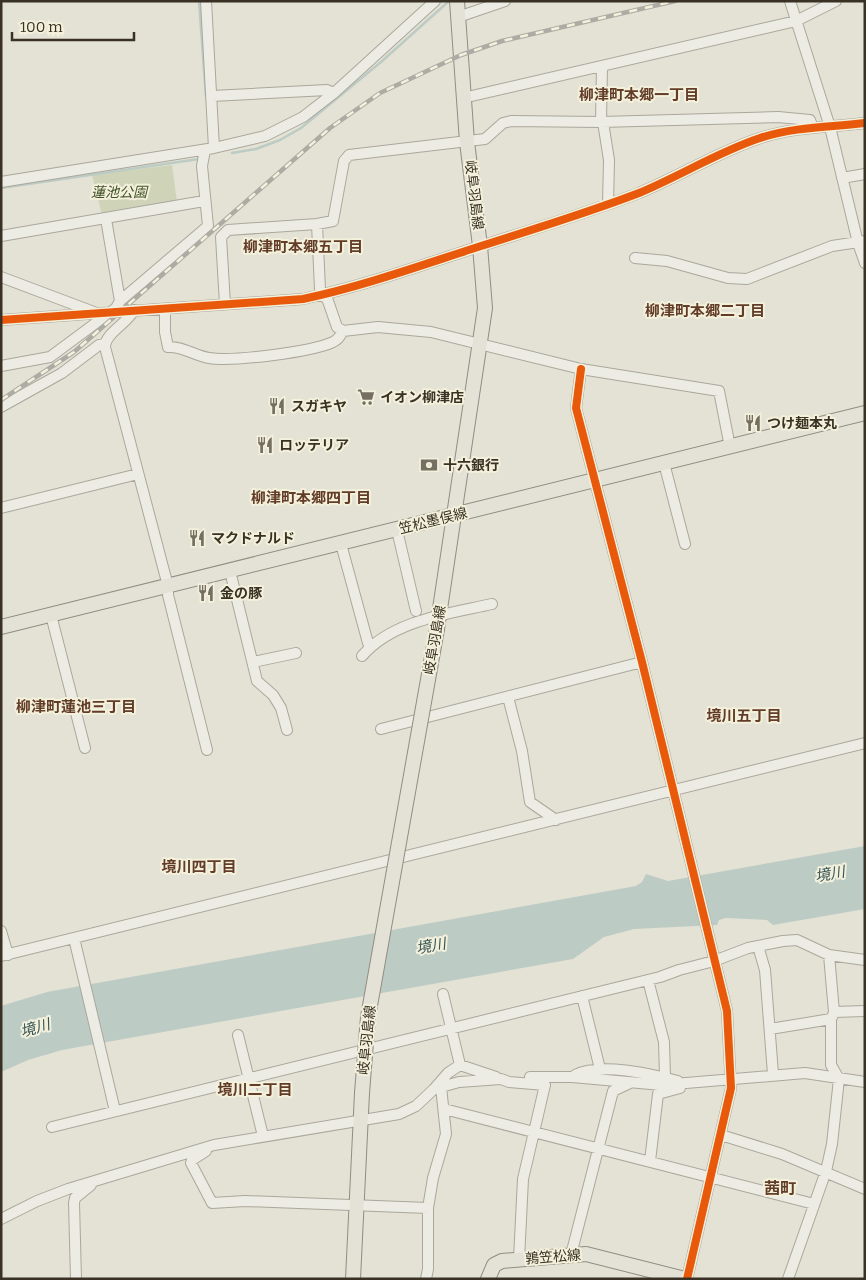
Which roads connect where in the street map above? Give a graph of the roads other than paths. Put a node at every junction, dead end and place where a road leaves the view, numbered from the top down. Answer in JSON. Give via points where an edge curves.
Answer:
{"nodes":[{"id":1,"x":206,"y":1,"type":"edge"},
{"id":2,"x":435,"y":1,"type":"edge"},
{"id":3,"x":457,"y":1,"type":"edge"},
{"id":4,"x":506,"y":1,"type":"edge"},
{"id":5,"x":790,"y":1,"type":"edge"},
{"id":6,"x":836,"y":1,"type":"edge"},
{"id":7,"x":458,"y":17,"type":"junction"},
{"id":8,"x":796,"y":20,"type":"junction"},
{"id":9,"x":602,"y":66,"type":"junction"},
{"id":10,"x":334,"y":93,"type":"junction"},
{"id":11,"x":212,"y":96,"type":"junction"},
{"id":12,"x":463,"y":98,"type":"junction"},
{"id":13,"x":602,"y":122,"type":"junction"},
{"id":14,"x":865,"y":123,"type":"edge"},
{"id":15,"x":830,"y":127,"type":"junction"},
{"id":16,"x":813,"y":128,"type":"junction"},
{"id":17,"x":467,"y":142,"type":"junction"},
{"id":18,"x":209,"y":149,"type":"junction"},
{"id":19,"x":865,"y":174,"type":"edge"},
{"id":20,"x":842,"y":178,"type":"junction"},
{"id":21,"x":1,"y":182,"type":"edge"},
{"id":22,"x":204,"y":201,"type":"junction"},
{"id":23,"x":608,"y":204,"type":"junction"},
{"id":24,"x":106,"y":219,"type":"junction"},
{"id":25,"x":317,"y":224,"type":"junction"},
{"id":26,"x":1,"y":236,"type":"edge"},
{"id":27,"x":861,"y":242,"type":"edge"},
{"id":28,"x":480,"y":246,"type":"junction"},
{"id":29,"x":635,"y":258,"type":"dead end"},
{"id":30,"x":865,"y":263,"type":"edge"},
{"id":31,"x":1,"y":277,"type":"edge"},
{"id":32,"x":325,"y":295,"type":"junction"},
{"id":33,"x":120,"y":301,"type":"junction"},
{"id":34,"x":225,"y":304,"type":"junction"},
{"id":35,"x":165,"y":309,"type":"junction"},
{"id":36,"x":134,"y":310,"type":"junction"},
{"id":37,"x":109,"y":312,"type":"junction"},
{"id":38,"x":97,"y":313,"type":"junction"},
{"id":39,"x":1,"y":320,"type":"edge"},
{"id":40,"x":343,"y":331,"type":"junction"},
{"id":41,"x":105,"y":344,"type":"junction"},
{"id":42,"x":480,"y":345,"type":"junction"},
{"id":43,"x":1,"y":366,"type":"edge"},
{"id":44,"x":581,"y":368,"type":"junction"},
{"id":45,"x":1,"y":407,"type":"edge"},
{"id":46,"x":865,"y":413,"type":"edge"},
{"id":47,"x":730,"y":447,"type":"junction"},
{"id":48,"x":664,"y":463,"type":"junction"},
{"id":49,"x":138,"y":474,"type":"junction"},
{"id":50,"x":595,"y":481,"type":"junction"},
{"id":51,"x":1,"y":508,"type":"edge"},
{"id":52,"x":455,"y":515,"type":"junction"},
{"id":53,"x":397,"y":530,"type":"junction"},
{"id":54,"x":341,"y":544,"type":"junction"},
{"id":55,"x":685,"y":544,"type":"dead end"},
{"id":56,"x":230,"y":571,"type":"junction"},
{"id":57,"x":168,"y":586,"type":"junction"},
{"id":58,"x":492,"y":604,"type":"dead end"},
{"id":59,"x":416,"y":611,"type":"dead end"},
{"id":60,"x":51,"y":615,"type":"junction"},
{"id":61,"x":438,"y":623,"type":"junction"},
{"id":62,"x":1,"y":628,"type":"edge"},
{"id":63,"x":370,"y":646,"type":"junction"},
{"id":64,"x":296,"y":653,"type":"dead end"},
{"id":65,"x":362,"y":656,"type":"dead end"},
{"id":66,"x":252,"y":662,"type":"junction"},
{"id":67,"x":642,"y":662,"type":"junction"},
{"id":68,"x":508,"y":697,"type":"junction"},
{"id":69,"x":381,"y":729,"type":"dead end"},
{"id":70,"x":287,"y":730,"type":"dead end"},
{"id":71,"x":865,"y":743,"type":"edge"},
{"id":72,"x":85,"y":748,"type":"dead end"},
{"id":73,"x":207,"y":750,"type":"dead end"},
{"id":74,"x":672,"y":792,"type":"junction"},
{"id":75,"x":556,"y":820,"type":"junction"},
{"id":76,"x":1,"y":931,"type":"edge"},
{"id":77,"x":74,"y":938,"type":"junction"},
{"id":78,"x":758,"y":946,"type":"junction"},
{"id":79,"x":829,"y":955,"type":"junction"},
{"id":80,"x":5,"y":956,"type":"edge"},
{"id":81,"x":865,"y":960,"type":"edge"},
{"id":82,"x":714,"y":961,"type":"junction"},
{"id":83,"x":648,"y":980,"type":"junction"},
{"id":84,"x":443,"y":994,"type":"dead end"},
{"id":85,"x":582,"y":996,"type":"junction"},
{"id":86,"x":865,"y":1011,"type":"edge"},
{"id":87,"x":832,"y":1015,"type":"junction"},
{"id":88,"x":451,"y":1028,"type":"junction"},
{"id":89,"x":770,"y":1029,"type":"junction"},
{"id":90,"x":238,"y":1035,"type":"dead end"},
{"id":91,"x":460,"y":1065,"type":"junction"},
{"id":92,"x":600,"y":1069,"type":"junction"},
{"id":93,"x":773,"y":1074,"type":"junction"},
{"id":94,"x":665,"y":1077,"type":"junction"},
{"id":95,"x":249,"y":1078,"type":"junction"},
{"id":96,"x":577,"y":1078,"type":"junction"},
{"id":97,"x":730,"y":1078,"type":"junction"},
{"id":98,"x":500,"y":1079,"type":"junction"},
{"id":99,"x":840,"y":1079,"type":"junction"},
{"id":100,"x":694,"y":1082,"type":"junction"},
{"id":101,"x":865,"y":1082,"type":"edge"},
{"id":102,"x":630,"y":1083,"type":"junction"},
{"id":103,"x":680,"y":1084,"type":"junction"},
{"id":104,"x":545,"y":1085,"type":"junction"},
{"id":105,"x":437,"y":1088,"type":"junction"},
{"id":106,"x":613,"y":1091,"type":"junction"},
{"id":107,"x":444,"y":1109,"type":"junction"},
{"id":108,"x":115,"y":1111,"type":"junction"},
{"id":109,"x":359,"y":1121,"type":"junction"},
{"id":110,"x":52,"y":1127,"type":"dead end"},
{"id":111,"x":534,"y":1132,"type":"junction"},
{"id":112,"x":721,"y":1135,"type":"junction"},
{"id":113,"x":263,"y":1136,"type":"junction"},
{"id":114,"x":214,"y":1145,"type":"junction"},
{"id":115,"x":598,"y":1147,"type":"junction"},
{"id":116,"x":650,"y":1161,"type":"junction"},
{"id":117,"x":826,"y":1171,"type":"junction"},
{"id":118,"x":712,"y":1177,"type":"junction"},
{"id":119,"x":95,"y":1182,"type":"junction"},
{"id":120,"x":865,"y":1189,"type":"edge"},
{"id":121,"x":814,"y":1204,"type":"junction"},
{"id":122,"x":356,"y":1206,"type":"junction"},
{"id":123,"x":428,"y":1208,"type":"junction"},
{"id":124,"x":1,"y":1219,"type":"edge"},
{"id":125,"x":573,"y":1254,"type":"junction"},
{"id":126,"x":519,"y":1259,"type":"junction"},
{"id":127,"x":76,"y":1279,"type":"edge"},
{"id":128,"x":354,"y":1279,"type":"edge"},
{"id":129,"x":426,"y":1279,"type":"edge"},
{"id":130,"x":488,"y":1279,"type":"edge"},
{"id":131,"x":686,"y":1279,"type":"edge"},
{"id":132,"x":788,"y":1279,"type":"edge"}],
"edges":[{"from":1,"to":11,"type":"street"},
{"from":2,"to":10,"type":"street"},
{"from":3,"to":7,"type":"main road","name":"岐阜羽島線"},
{"from":4,"to":7,"type":"street"},
{"from":5,"to":8,"type":"street"},
{"from":6,"to":8,"type":"street"},
{"from":7,"to":12,"type":"main road","name":"岐阜羽島線"},
{"from":8,"to":9,"type":"street"},
{"from":8,"to":15,"type":"street"},
{"from":9,"to":12,"type":"street"},
{"from":9,"to":13,"type":"street"},
{"from":10,"to":11,"type":"street","via":[[327,90]]},
{"from":10,"to":18,"type":"street","via":[[286,127],[265,136]]},
{"from":11,"to":18,"type":"street"},
{"from":12,"to":17,"type":"main road","name":"岐阜羽島線"},
{"from":13,"to":16,"type":"street","via":[[778,116],[810,120]]},
{"from":13,"to":17,"type":"street","via":[[511,121],[502,123],[485,139]]},
{"from":13,"to":23,"type":"street","via":[[609,160]]},
{"from":14,"to":15,"type":"street"},
{"from":15,"to":16,"type":"street"},
{"from":15,"to":20,"type":"street"},
{"from":16,"to":23,"type":"street","via":[[762,137]]},
{"from":17,"to":25,"type":"street","via":[[349,155],[344,161],[333,221]]},
{"from":17,"to":28,"type":"main road","name":"岐阜羽島線"},
{"from":18,"to":21,"type":"street"},
{"from":18,"to":22,"type":"street","via":[[202,166]]},
{"from":19,"to":20,"type":"street"},
{"from":20,"to":27,"type":"street"},
{"from":22,"to":24,"type":"street"},
{"from":22,"to":33,"type":"street","via":[[208,226]]},
{"from":23,"to":28,"type":"street"},
{"from":24,"to":26,"type":"street"},
{"from":24,"to":33,"type":"street"},
{"from":25,"to":32,"type":"street","via":[[320,289]]},
{"from":25,"to":34,"type":"street","via":[[228,230],[221,237]]},
{"from":27,"to":29,"type":"street","via":[[832,246],[747,279],[728,278],[667,261]]},
{"from":27,"to":30,"type":"street"},
{"from":28,"to":32,"type":"street"},
{"from":28,"to":42,"type":"main road","name":"岐阜羽島線","via":[[485,308]]},
{"from":31,"to":38,"type":"street"},
{"from":32,"to":34,"type":"street"},
{"from":32,"to":40,"type":"street","via":[[337,327]]},
{"from":33,"to":37,"type":"street"},
{"from":34,"to":35,"type":"street"},
{"from":35,"to":36,"type":"street"},
{"from":35,"to":40,"type":"street","via":[[168,347],[209,358],[306,350],[333,342]]},
{"from":36,"to":37,"type":"street"},
{"from":36,"to":41,"type":"street"},
{"from":37,"to":38,"type":"street"},
{"from":37,"to":43,"type":"street","via":[[50,357]]},
{"from":38,"to":39,"type":"street"},
{"from":40,"to":42,"type":"street","via":[[405,328]]},
{"from":41,"to":45,"type":"street","via":[[99,345],[62,373]]},
{"from":41,"to":49,"type":"street"},
{"from":42,"to":44,"type":"street"},
{"from":42,"to":52,"type":"main road","name":"岐阜羽島線"},
{"from":44,"to":47,"type":"street","via":[[718,392]]},
{"from":44,"to":50,"type":"street","via":[[576,408]]},
{"from":46,"to":47,"type":"main road","name":"笠松墨俣線"},
{"from":47,"to":48,"type":"main road","name":"笠松墨俣線"},
{"from":48,"to":50,"type":"main road","name":"笠松墨俣線"},
{"from":48,"to":55,"type":"street"},
{"from":49,"to":51,"type":"street"},
{"from":49,"to":57,"type":"street"},
{"from":50,"to":52,"type":"main road","name":"笠松墨俣線"},
{"from":50,"to":67,"type":"street"},
{"from":52,"to":53,"type":"main road","name":"笠松墨俣線"},
{"from":52,"to":61,"type":"main road","name":"岐阜羽島線"},
{"from":53,"to":54,"type":"main road","name":"笠松墨俣線"},
{"from":53,"to":59,"type":"street"},
{"from":54,"to":56,"type":"main road","name":"笠松墨俣線"},
{"from":54,"to":63,"type":"street"},
{"from":56,"to":57,"type":"main road","name":"笠松墨俣線"},
{"from":56,"to":66,"type":"street"},
{"from":57,"to":60,"type":"main road","name":"笠松墨俣線"},
{"from":57,"to":73,"type":"street"},
{"from":58,"to":61,"type":"street"},
{"from":60,"to":62,"type":"main road","name":"笠松墨俣線"},
{"from":60,"to":72,"type":"street"},
{"from":61,"to":63,"type":"street","via":[[409,625]]},
{"from":61,"to":109,"type":"main road","name":"岐阜羽島線","bridge":true,"via":[[368,1017]]},
{"from":63,"to":65,"type":"street"},
{"from":64,"to":66,"type":"street"},
{"from":66,"to":70,"type":"street","via":[[257,681],[273,695],[281,708]]},
{"from":67,"to":68,"type":"street"},
{"from":67,"to":74,"type":"street"},
{"from":68,"to":69,"type":"street"},
{"from":68,"to":75,"type":"street","via":[[522,751],[530,802]]},
{"from":71,"to":74,"type":"street"},
{"from":74,"to":75,"type":"street"},
{"from":74,"to":82,"type":"street"},
{"from":75,"to":77,"type":"street"},
{"from":76,"to":80,"type":"street"},
{"from":77,"to":80,"type":"street"},
{"from":77,"to":108,"type":"street"},
{"from":78,"to":79,"type":"street","via":[[797,940]]},
{"from":78,"to":82,"type":"street"},
{"from":78,"to":89,"type":"street","via":[[765,970]]},
{"from":79,"to":81,"type":"street"},
{"from":79,"to":87,"type":"street"},
{"from":82,"to":83,"type":"street"},
{"from":82,"to":97,"type":"street","via":[[727,1011]]},
{"from":83,"to":85,"type":"street"},
{"from":83,"to":94,"type":"street","via":[[664,1042]]},
{"from":84,"to":88,"type":"street"},
{"from":85,"to":88,"type":"street"},
{"from":85,"to":92,"type":"street"},
{"from":86,"to":87,"type":"street"},
{"from":87,"to":89,"type":"street"},
{"from":87,"to":99,"type":"street","via":[[832,1065]]},
{"from":88,"to":91,"type":"street"},
{"from":88,"to":95,"type":"street"},
{"from":89,"to":93,"type":"street"},
{"from":90,"to":95,"type":"street"},
{"from":91,"to":98,"type":"street"},
{"from":91,"to":105,"type":"street","via":[[448,1073]]},
{"from":92,"to":94,"type":"street"},
{"from":92,"to":96,"type":"street","via":[[577,1074]]},
{"from":93,"to":97,"type":"street"},
{"from":93,"to":99,"type":"street","via":[[805,1073]]},
{"from":94,"to":103,"type":"street"},
{"from":95,"to":108,"type":"street"},
{"from":95,"to":113,"type":"street"},
{"from":96,"to":98,"type":"street"},
{"from":96,"to":102,"type":"street"},
{"from":96,"to":104,"type":"street"},
{"from":96,"to":106,"type":"street"},
{"from":97,"to":100,"type":"street"},
{"from":97,"to":112,"type":"street","via":[[731,1088]]},
{"from":98,"to":104,"type":"street"},
{"from":98,"to":105,"type":"street","via":[[459,1082]]},
{"from":99,"to":101,"type":"street"},
{"from":99,"to":117,"type":"street"},
{"from":100,"to":103,"type":"street"},
{"from":100,"to":116,"type":"street","via":[[658,1094]]},
{"from":102,"to":103,"type":"street"},
{"from":102,"to":106,"type":"street"},
{"from":104,"to":111,"type":"street"},
{"from":105,"to":107,"type":"street"},
{"from":105,"to":109,"type":"street","via":[[416,1106],[399,1114]]},
{"from":106,"to":115,"type":"street"},
{"from":107,"to":111,"type":"street"},
{"from":107,"to":123,"type":"street","via":[[446,1134],[432,1178]]},
{"from":108,"to":110,"type":"street"},
{"from":109,"to":113,"type":"street"},
{"from":109,"to":122,"type":"main road","name":"岐阜羽島線"},
{"from":111,"to":115,"type":"street"},
{"from":111,"to":126,"type":"street","via":[[523,1179]]},
{"from":112,"to":117,"type":"street"},
{"from":112,"to":118,"type":"street"},
{"from":113,"to":114,"type":"street"},
{"from":114,"to":119,"type":"street"},
{"from":114,"to":122,"type":"street","via":[[191,1163],[212,1203],[245,1201]]},
{"from":115,"to":116,"type":"street"},
{"from":115,"to":125,"type":"street"},
{"from":116,"to":118,"type":"street"},
{"from":117,"to":120,"type":"street"},
{"from":117,"to":121,"type":"street"},
{"from":118,"to":121,"type":"street"},
{"from":118,"to":131,"type":"street"},
{"from":119,"to":124,"type":"street","via":[[37,1201]]},
{"from":119,"to":127,"type":"street","via":[[75,1198],[74,1203]]},
{"from":121,"to":132,"type":"street"},
{"from":122,"to":123,"type":"street"},
{"from":122,"to":128,"type":"main road","name":"岐阜羽島線"},
{"from":123,"to":129,"type":"street"},
{"from":125,"to":126,"type":"main road","name":"鶉笠松線"},
{"from":125,"to":131,"type":"main road","name":"鶉笠松線","via":[[586,1254]]},
{"from":126,"to":130,"type":"main road","name":"鶉笠松線","via":[[494,1265]]}]}
